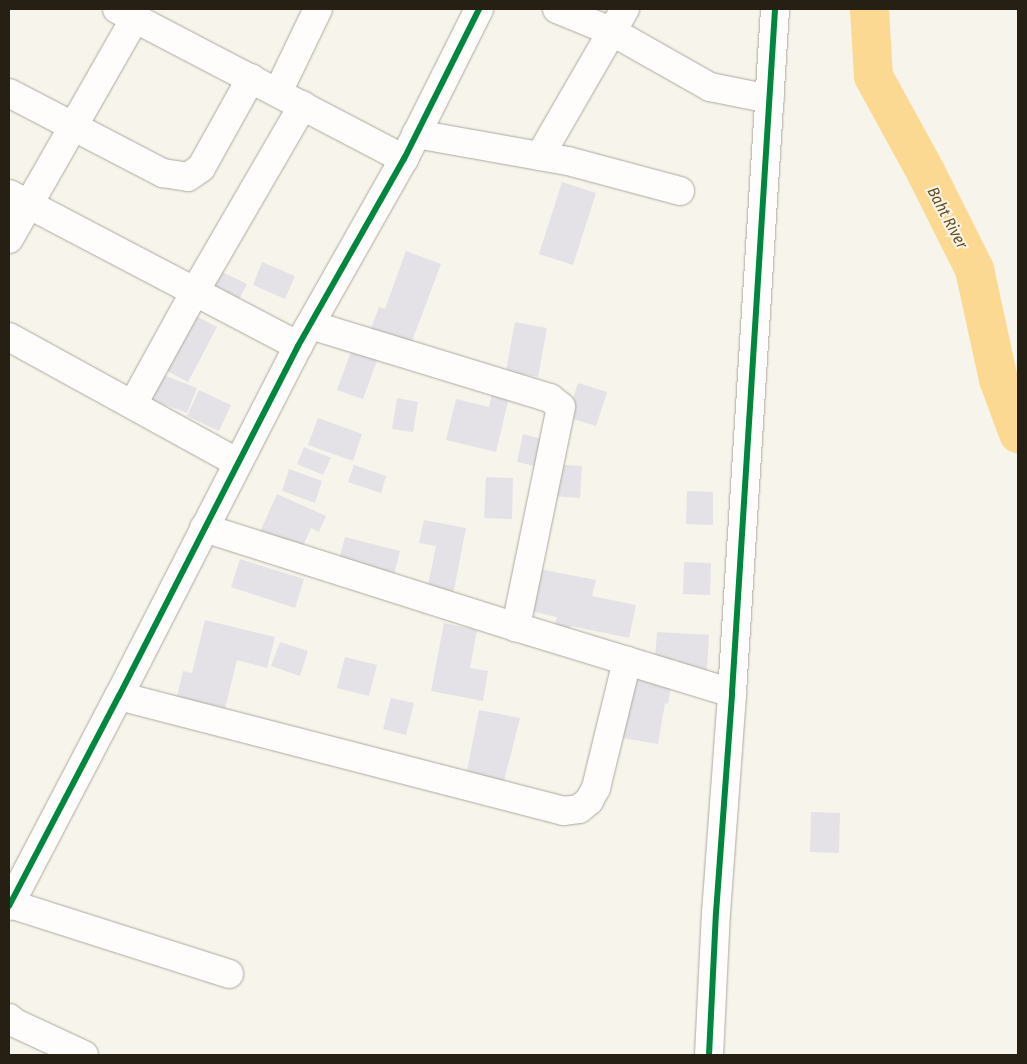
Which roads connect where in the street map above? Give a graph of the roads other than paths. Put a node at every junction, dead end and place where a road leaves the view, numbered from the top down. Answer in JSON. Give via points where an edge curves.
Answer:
{"nodes":[{"id":1,"x":318,"y":9,"type":"edge"},
{"id":2,"x":479,"y":9,"type":"edge"},
{"id":3,"x":557,"y":9,"type":"edge"},
{"id":4,"x":775,"y":9,"type":"edge"},
{"id":5,"x":140,"y":15,"type":"edge"},
{"id":6,"x":618,"y":20,"type":"edge"},
{"id":7,"x":251,"y":78,"type":"junction"},
{"id":8,"x":278,"y":92,"type":"junction"},
{"id":9,"x":9,"y":93,"type":"edge"},
{"id":10,"x":770,"y":99,"type":"junction"},
{"id":11,"x":303,"y":105,"type":"junction"},
{"id":12,"x":72,"y":127,"type":"junction"},
{"id":13,"x":416,"y":134,"type":"junction"},
{"id":14,"x":540,"y":156,"type":"junction"},
{"id":15,"x":404,"y":159,"type":"junction"},
{"id":16,"x":680,"y":191,"type":"dead end"},
{"id":17,"x":18,"y":199,"type":"edge"},
{"id":18,"x":9,"y":239,"type":"edge"},
{"id":19,"x":194,"y":293,"type":"junction"},
{"id":20,"x":305,"y":336,"type":"junction"},
{"id":21,"x":9,"y":337,"type":"edge"},
{"id":22,"x":133,"y":404,"type":"junction"},
{"id":23,"x":238,"y":463,"type":"junction"},
{"id":24,"x":204,"y":528,"type":"junction"},
{"id":25,"x":516,"y":627,"type":"junction"},
{"id":26,"x":627,"y":661,"type":"junction"},
{"id":27,"x":732,"y":693,"type":"junction"},
{"id":28,"x":119,"y":696,"type":"junction"},
{"id":29,"x":10,"y":905,"type":"edge"},
{"id":30,"x":229,"y":974,"type":"dead end"},
{"id":31,"x":9,"y":1018,"type":"edge"},
{"id":32,"x":84,"y":1055,"type":"edge"},
{"id":33,"x":709,"y":1055,"type":"edge"}],
"edges":[{"from":1,"to":8,"type":"street"},
{"from":2,"to":13,"type":"street"},
{"from":3,"to":6,"type":"street"},
{"from":4,"to":10,"type":"street"},
{"from":5,"to":7,"type":"street"},
{"from":5,"to":12,"type":"street"},
{"from":6,"to":10,"type":"street","via":[[710,88]]},
{"from":6,"to":14,"type":"street"},
{"from":7,"to":8,"type":"street"},
{"from":7,"to":12,"type":"street","via":[[201,168],[188,177],[163,173]]},
{"from":8,"to":11,"type":"street"},
{"from":9,"to":12,"type":"street"},
{"from":10,"to":27,"type":"street"},
{"from":11,"to":15,"type":"street"},
{"from":11,"to":19,"type":"street"},
{"from":12,"to":17,"type":"street"},
{"from":13,"to":14,"type":"street"},
{"from":13,"to":15,"type":"street"},
{"from":14,"to":16,"type":"street"},
{"from":15,"to":20,"type":"street"},
{"from":17,"to":18,"type":"street"},
{"from":17,"to":19,"type":"street"},
{"from":19,"to":20,"type":"street"},
{"from":19,"to":22,"type":"street"},
{"from":20,"to":23,"type":"street"},
{"from":20,"to":25,"type":"street","via":[[550,398],[561,407]]},
{"from":21,"to":22,"type":"street"},
{"from":22,"to":23,"type":"street"},
{"from":23,"to":24,"type":"street"},
{"from":24,"to":25,"type":"street"},
{"from":24,"to":28,"type":"street"},
{"from":25,"to":26,"type":"street"},
{"from":26,"to":27,"type":"street"},
{"from":26,"to":28,"type":"street","via":[[596,788],[589,801],[579,809],[563,811]]},
{"from":27,"to":33,"type":"street"},
{"from":28,"to":29,"type":"street"},
{"from":29,"to":30,"type":"street"},
{"from":31,"to":32,"type":"street"}]}
